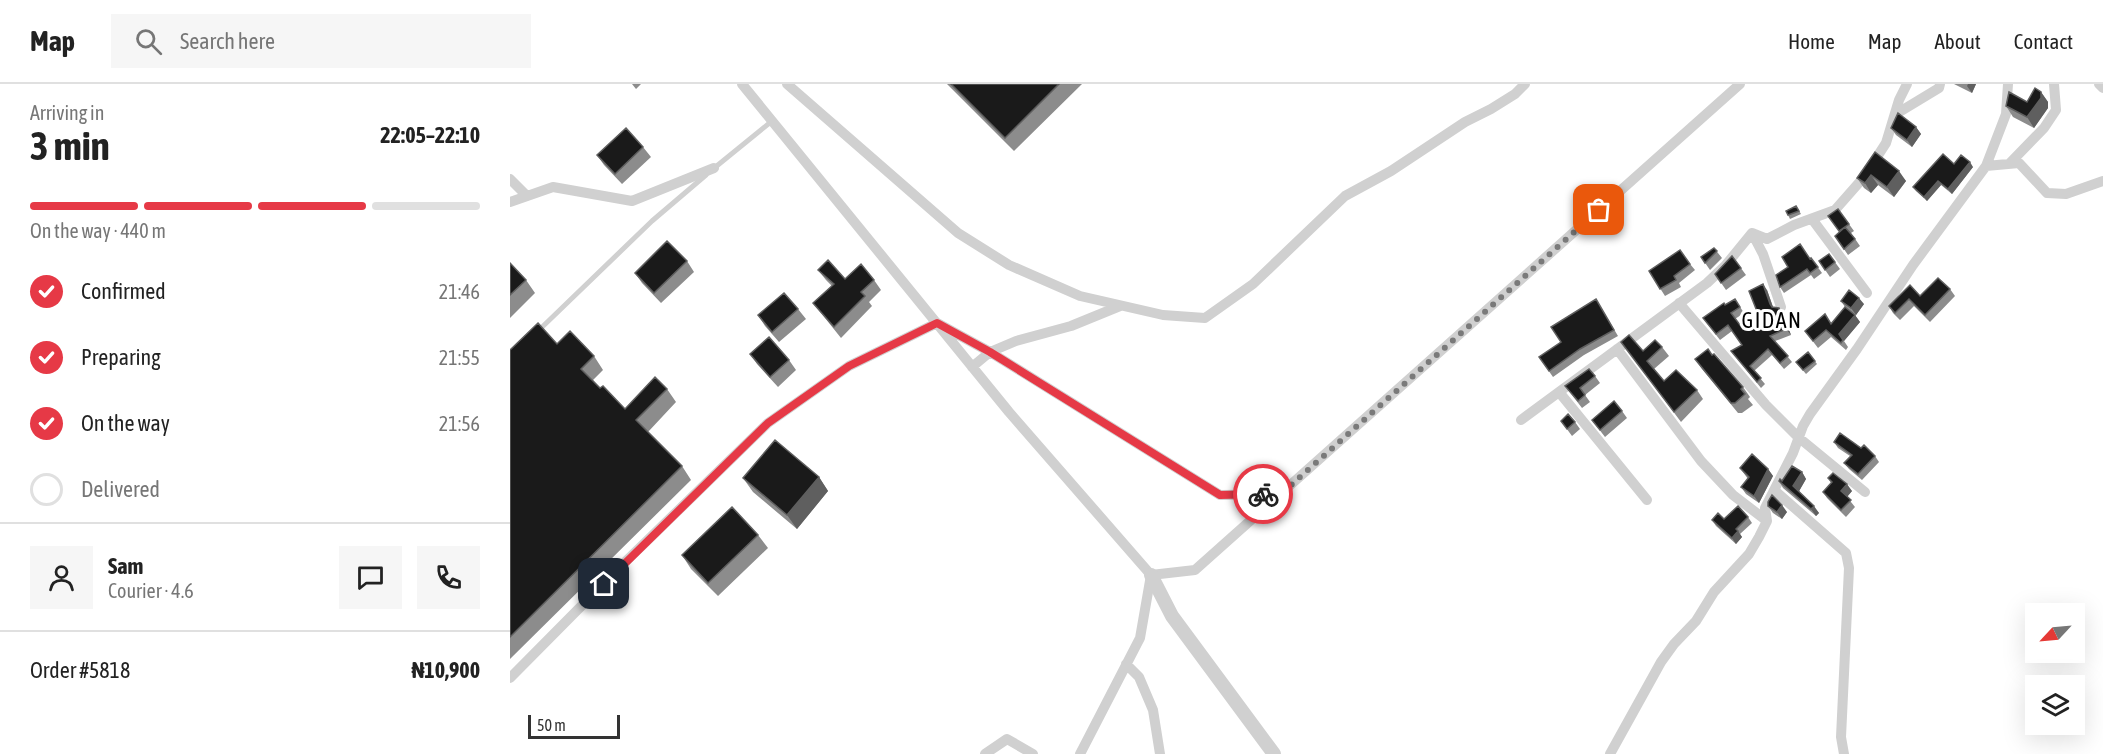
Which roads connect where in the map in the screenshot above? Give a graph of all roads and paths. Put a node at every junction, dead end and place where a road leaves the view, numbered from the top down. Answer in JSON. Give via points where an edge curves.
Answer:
{"nodes":[{"id":1,"x":742,"y":84,"type":"edge"},
{"id":2,"x":787,"y":84,"type":"edge"},
{"id":3,"x":1525,"y":84,"type":"edge"},
{"id":4,"x":1740,"y":84,"type":"edge"},
{"id":5,"x":1907,"y":84,"type":"edge"},
{"id":6,"x":1940,"y":84,"type":"edge"},
{"id":7,"x":2008,"y":84,"type":"edge"},
{"id":8,"x":2054,"y":84,"type":"edge"},
{"id":9,"x":2099,"y":84,"type":"edge"},
{"id":10,"x":2103,"y":88,"type":"edge"},
{"id":11,"x":1896,"y":114,"type":"junction"},
{"id":12,"x":772,"y":121,"type":"junction"},
{"id":13,"x":2010,"y":162,"type":"junction"},
{"id":14,"x":1986,"y":166,"type":"junction"},
{"id":15,"x":714,"y":168,"type":"junction"},
{"id":16,"x":510,"y":179,"type":"edge"},
{"id":17,"x":2103,"y":181,"type":"edge"},
{"id":18,"x":527,"y":196,"type":"junction"},
{"id":19,"x":510,"y":202,"type":"edge"},
{"id":20,"x":1812,"y":219,"type":"junction"},
{"id":21,"x":1752,"y":233,"type":"junction"},
{"id":22,"x":1867,"y":292,"type":"dead end"},
{"id":23,"x":1679,"y":303,"type":"junction"},
{"id":24,"x":1121,"y":306,"type":"junction"},
{"id":25,"x":1781,"y":307,"type":"edge"},
{"id":26,"x":937,"y":323,"type":"junction"},
{"id":27,"x":534,"y":334,"type":"edge"},
{"id":28,"x":1617,"y":349,"type":"junction"},
{"id":29,"x":990,"y":352,"type":"junction"},
{"id":30,"x":972,"y":367,"type":"junction"},
{"id":31,"x":1559,"y":392,"type":"junction"},
{"id":32,"x":1521,"y":420,"type":"dead end"},
{"id":33,"x":1798,"y":437,"type":"junction"},
{"id":34,"x":1774,"y":490,"type":"junction"},
{"id":35,"x":1865,"y":492,"type":"dead end"},
{"id":36,"x":1281,"y":494,"type":"junction"},
{"id":37,"x":1647,"y":500,"type":"dead end"},
{"id":38,"x":1767,"y":521,"type":"junction"},
{"id":39,"x":1151,"y":575,"type":"junction"},
{"id":40,"x":1125,"y":664,"type":"junction"},
{"id":41,"x":510,"y":678,"type":"edge"},
{"id":42,"x":985,"y":754,"type":"edge"},
{"id":43,"x":1033,"y":754,"type":"edge"},
{"id":44,"x":1080,"y":754,"type":"edge"},
{"id":45,"x":1160,"y":754,"type":"edge"},
{"id":46,"x":1274,"y":754,"type":"edge"},
{"id":47,"x":1610,"y":754,"type":"edge"},
{"id":48,"x":1844,"y":754,"type":"edge"}],
"edges":[{"from":1,"to":12,"type":"street"},
{"from":2,"to":24,"type":"street","via":[[958,233],[1009,265],[1080,296]]},
{"from":3,"to":24,"type":"street","via":[[1499,104],[1345,196],[1253,284],[1205,318]]},
{"from":4,"to":36,"type":"street"},
{"from":5,"to":11,"type":"street"},
{"from":6,"to":11,"type":"street"},
{"from":7,"to":14,"type":"street","via":[[2006,114]]},
{"from":8,"to":13,"type":"street","via":[[2056,110]]},
{"from":9,"to":10,"type":"street"},
{"from":11,"to":20,"type":"street","via":[[1886,143],[1864,177],[1835,210]]},
{"from":12,"to":15,"type":"lane"},
{"from":12,"to":26,"type":"street"},
{"from":13,"to":14,"type":"street"},
{"from":13,"to":17,"type":"street","via":[[2019,163],[2047,193],[2066,194]]},
{"from":14,"to":33,"type":"street","via":[[1913,265]]},
{"from":15,"to":18,"type":"street","via":[[632,201],[553,187]]},
{"from":15,"to":27,"type":"lane","via":[[652,220]]},
{"from":16,"to":18,"type":"street"},
{"from":18,"to":19,"type":"street"},
{"from":20,"to":21,"type":"street","via":[[1767,239]]},
{"from":20,"to":22,"type":"street"},
{"from":21,"to":23,"type":"street","via":[[1725,266]]},
{"from":21,"to":25,"type":"street"},
{"from":23,"to":28,"type":"street"},
{"from":23,"to":33,"type":"street"},
{"from":24,"to":29,"type":"street"},
{"from":26,"to":29,"type":"street"},
{"from":26,"to":30,"type":"street"},
{"from":26,"to":41,"type":"street","via":[[849,366],[768,423]]},
{"from":28,"to":31,"type":"street"},
{"from":28,"to":38,"type":"street","via":[[1701,461],[1733,495]]},
{"from":29,"to":30,"type":"street"},
{"from":29,"to":36,"type":"street","via":[[1220,495]]},
{"from":30,"to":39,"type":"street"},
{"from":31,"to":32,"type":"street"},
{"from":31,"to":37,"type":"street"},
{"from":33,"to":34,"type":"street"},
{"from":33,"to":35,"type":"street"},
{"from":34,"to":38,"type":"street","via":[[1766,508]]},
{"from":34,"to":48,"type":"street","via":[[1846,553],[1849,568],[1841,737]]},
{"from":36,"to":39,"type":"street","via":[[1196,570]]},
{"from":38,"to":47,"type":"street","via":[[1749,554],[1714,592],[1696,621],[1661,662]]},
{"from":39,"to":40,"type":"street","via":[[1140,638]]},
{"from":39,"to":46,"type":"street","via":[[1172,616]]},
{"from":40,"to":44,"type":"street"},
{"from":40,"to":45,"type":"street","via":[[1139,677],[1154,710]]},
{"from":42,"to":43,"type":"street","via":[[1007,739]]}]}
